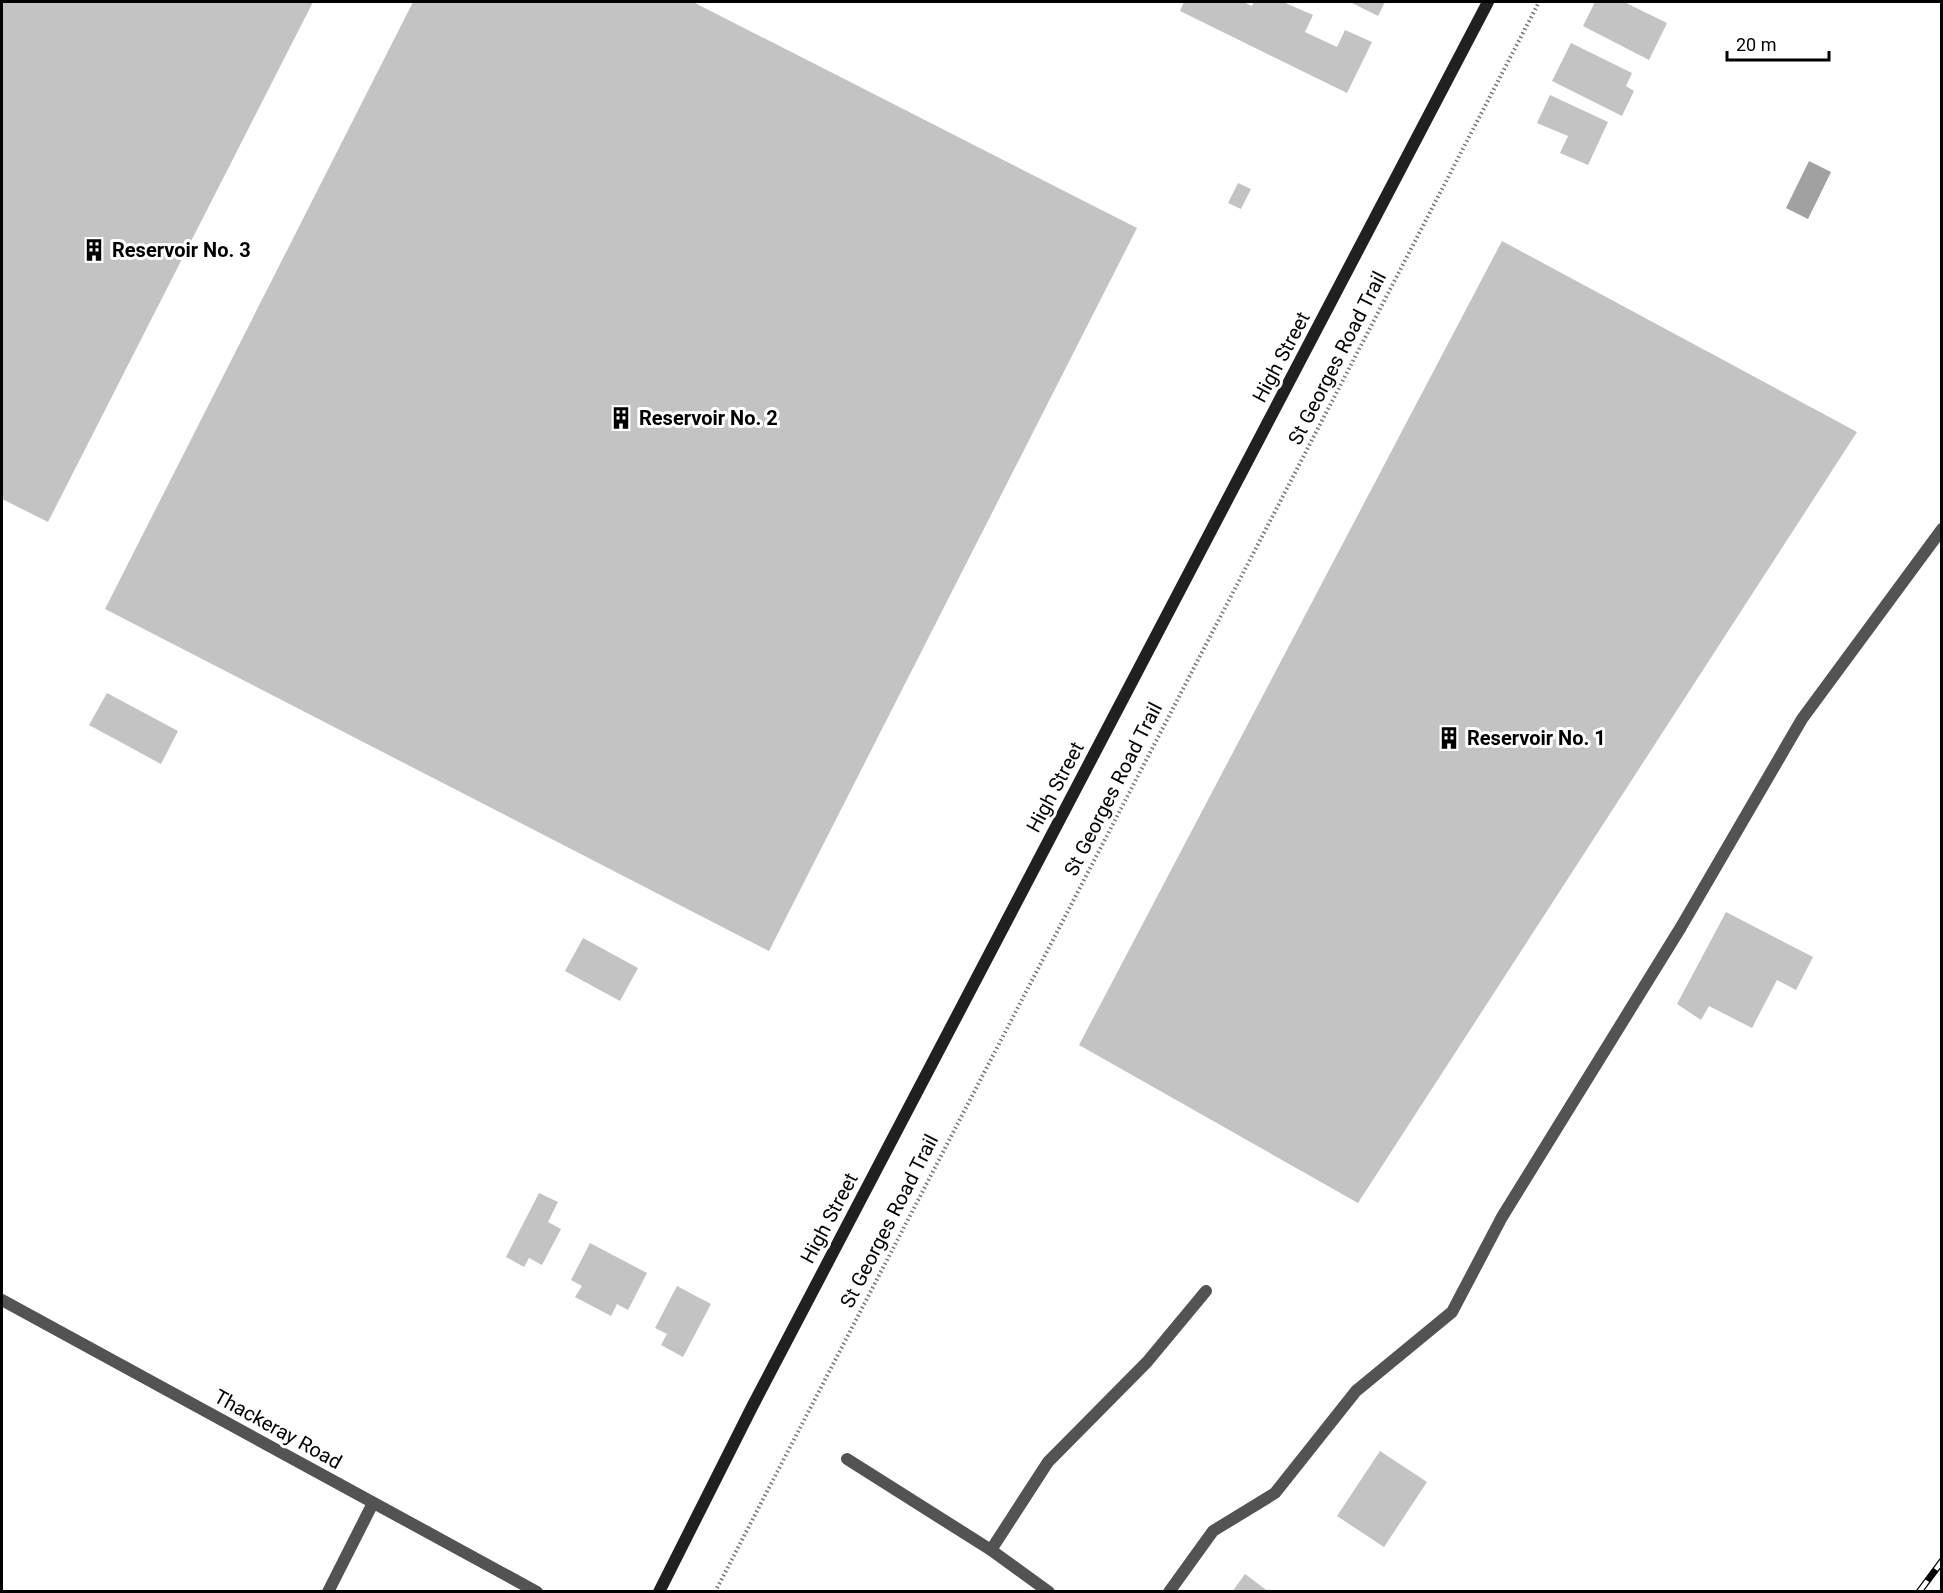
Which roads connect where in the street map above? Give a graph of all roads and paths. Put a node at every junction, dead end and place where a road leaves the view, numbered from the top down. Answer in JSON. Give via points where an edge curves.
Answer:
{"nodes":[{"id":1,"x":1488,"y":2,"type":"edge"},
{"id":2,"x":1539,"y":2,"type":"edge"},
{"id":3,"x":1941,"y":529,"type":"edge"},
{"id":4,"x":1206,"y":1291,"type":"dead end"},
{"id":5,"x":2,"y":1299,"type":"edge"},
{"id":6,"x":847,"y":1459,"type":"dead end"},
{"id":7,"x":373,"y":1503,"type":"junction"},
{"id":8,"x":990,"y":1550,"type":"junction"},
{"id":9,"x":328,"y":1592,"type":"edge"},
{"id":10,"x":537,"y":1592,"type":"edge"},
{"id":11,"x":658,"y":1592,"type":"edge"},
{"id":12,"x":715,"y":1592,"type":"edge"},
{"id":13,"x":1048,"y":1592,"type":"edge"},
{"id":14,"x":1169,"y":1592,"type":"edge"}],
"edges":[{"from":1,"to":11,"type":"main road","name":"High Street"},
{"from":2,"to":12,"type":"path","name":"St Georges Road Trail"},
{"from":3,"to":14,"type":"street","via":[[1802,719],[1681,927],[1502,1217],[1452,1312],[1356,1391],[1275,1493],[1213,1531]]},
{"from":4,"to":8,"type":"street","via":[[1147,1362],[1048,1462]]},
{"from":5,"to":7,"type":"street","name":"Thackeray Road"},
{"from":6,"to":8,"type":"street"},
{"from":7,"to":9,"type":"street"},
{"from":7,"to":10,"type":"street","name":"Thackeray Road"},
{"from":8,"to":13,"type":"street"}]}
